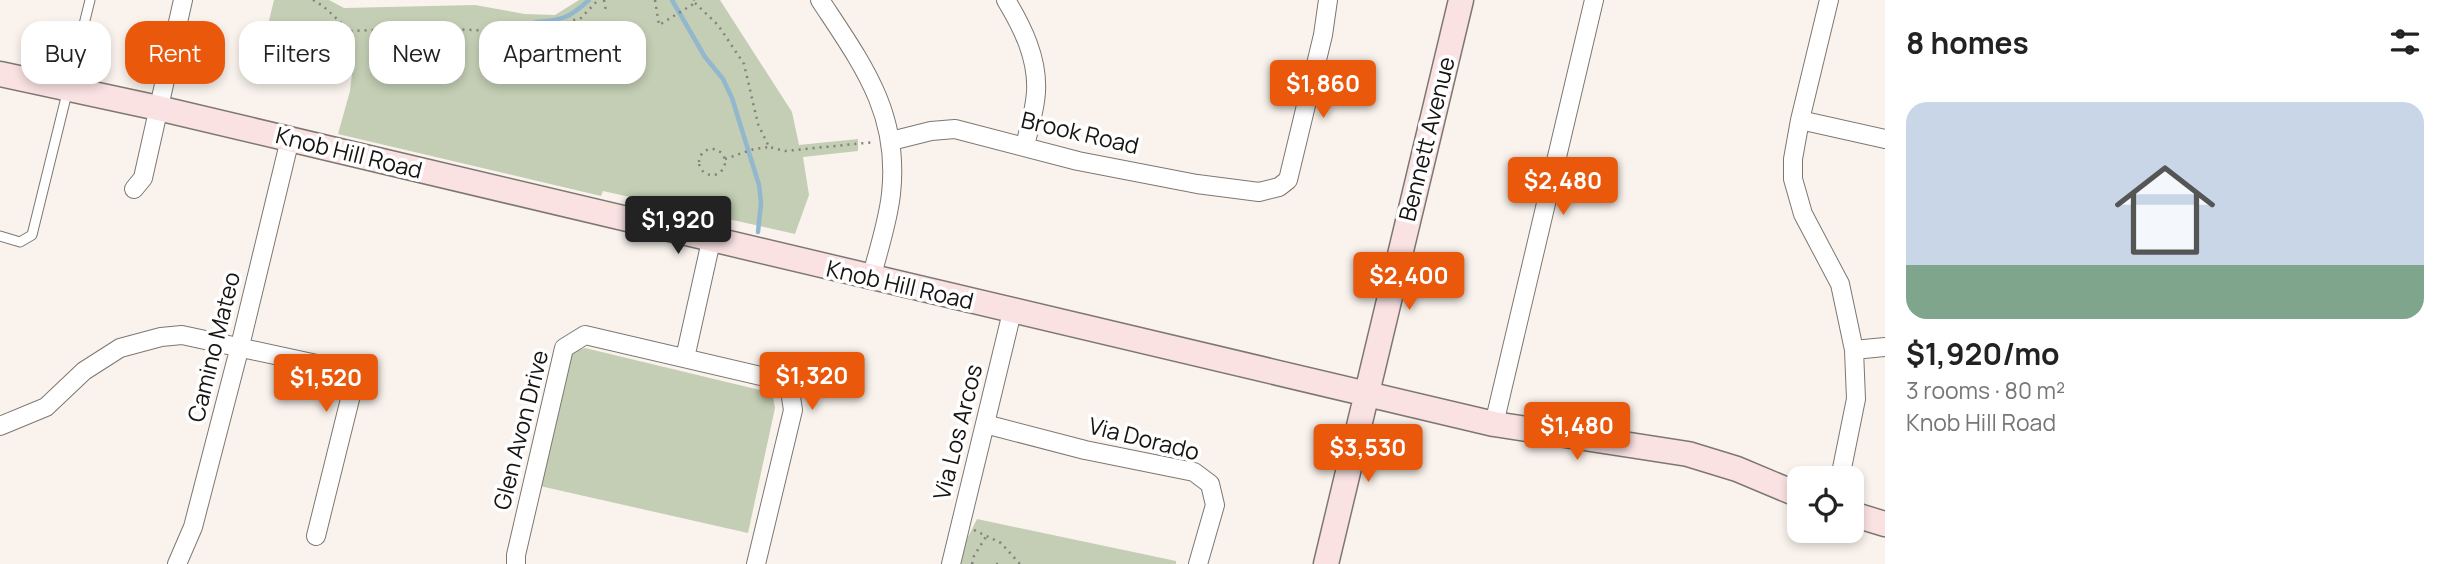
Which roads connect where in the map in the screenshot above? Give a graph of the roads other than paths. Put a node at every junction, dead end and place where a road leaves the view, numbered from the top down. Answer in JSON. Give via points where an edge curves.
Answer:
{"nodes":[{"id":1,"x":90,"y":0,"type":"edge"},
{"id":2,"x":183,"y":0,"type":"edge"},
{"id":3,"x":820,"y":0,"type":"edge"},
{"id":4,"x":1006,"y":0,"type":"edge"},
{"id":5,"x":1328,"y":0,"type":"edge"},
{"id":6,"x":1461,"y":0,"type":"edge"},
{"id":7,"x":1594,"y":0,"type":"edge"},
{"id":8,"x":1829,"y":0,"type":"edge"},
{"id":9,"x":0,"y":74,"type":"edge"},
{"id":10,"x":68,"y":89,"type":"junction"},
{"id":11,"x":158,"y":108,"type":"junction"},
{"id":12,"x":1800,"y":120,"type":"junction"},
{"id":13,"x":290,"y":139,"type":"junction"},
{"id":14,"x":1885,"y":139,"type":"edge"},
{"id":15,"x":891,"y":141,"type":"junction"},
{"id":16,"x":1026,"y":146,"type":"junction"},
{"id":17,"x":134,"y":189,"type":"dead end"},
{"id":18,"x":0,"y":236,"type":"edge"},
{"id":19,"x":711,"y":241,"type":"junction"},
{"id":20,"x":871,"y":279,"type":"junction"},
{"id":21,"x":1012,"y":312,"type":"junction"},
{"id":22,"x":240,"y":346,"type":"junction"},
{"id":23,"x":1885,"y":347,"type":"edge"},
{"id":24,"x":1854,"y":350,"type":"junction"},
{"id":25,"x":685,"y":358,"type":"junction"},
{"id":26,"x":1366,"y":394,"type":"junction"},
{"id":27,"x":985,"y":424,"type":"junction"},
{"id":28,"x":1494,"y":424,"type":"junction"},
{"id":29,"x":0,"y":426,"type":"edge"},
{"id":30,"x":1842,"y":466,"type":"edge"},
{"id":31,"x":1787,"y":490,"type":"edge"},
{"id":32,"x":1864,"y":518,"type":"edge"},
{"id":33,"x":1885,"y":524,"type":"edge"},
{"id":34,"x":316,"y":536,"type":"dead end"},
{"id":35,"x":177,"y":564,"type":"edge"},
{"id":36,"x":516,"y":564,"type":"edge"},
{"id":37,"x":755,"y":564,"type":"edge"},
{"id":38,"x":951,"y":564,"type":"edge"},
{"id":39,"x":1199,"y":564,"type":"edge"},
{"id":40,"x":1326,"y":564,"type":"edge"}],
"edges":[{"from":1,"to":10,"type":"lane"},
{"from":2,"to":11,"type":"street"},
{"from":3,"to":15,"type":"street","via":[[870,78]]},
{"from":4,"to":16,"type":"street","via":[[1023,29],[1034,66],[1036,92]]},
{"from":5,"to":16,"type":"street","name":"Brook Road","via":[[1288,180],[1279,187],[1259,192],[1197,184]]},
{"from":6,"to":26,"type":"street","name":"Bennett Avenue"},
{"from":7,"to":28,"type":"street"},
{"from":8,"to":12,"type":"street"},
{"from":9,"to":10,"type":"street","name":"Knob Hill Road"},
{"from":10,"to":11,"type":"street","name":"Knob Hill Road"},
{"from":10,"to":18,"type":"lane","via":[[32,235],[20,242]]},
{"from":11,"to":13,"type":"street","name":"Knob Hill Road"},
{"from":11,"to":17,"type":"street","via":[[143,178]]},
{"from":12,"to":14,"type":"street"},
{"from":12,"to":24,"type":"street","via":[[1793,179],[1803,214],[1840,284]]},
{"from":13,"to":19,"type":"street","name":"Knob Hill Road"},
{"from":13,"to":22,"type":"street","name":"Camino Mateo"},
{"from":15,"to":16,"type":"street","name":"Brook Road","via":[[955,129]]},
{"from":15,"to":20,"type":"street","via":[[891,194]]},
{"from":19,"to":20,"type":"street","name":"Knob Hill Road"},
{"from":19,"to":25,"type":"street"},
{"from":20,"to":21,"type":"street","name":"Knob Hill Road"},
{"from":21,"to":26,"type":"street","name":"Knob Hill Road"},
{"from":21,"to":27,"type":"street","name":"Via Los Arcos"},
{"from":22,"to":29,"type":"street","via":[[182,335],[120,348],[84,371],[46,407]]},
{"from":22,"to":34,"type":"street","via":[[326,366],[347,382],[351,395]]},
{"from":22,"to":35,"type":"street","name":"Camino Mateo","via":[[193,527]]},
{"from":23,"to":24,"type":"street"},
{"from":24,"to":30,"type":"street","via":[[1856,399]]},
{"from":25,"to":36,"type":"street","name":"Glen Avon Drive","via":[[585,335],[564,348]]},
{"from":25,"to":37,"type":"street","name":"Glen Avon Drive","via":[[782,381],[790,391],[793,410]]},
{"from":26,"to":28,"type":"street","name":"Knob Hill Road"},
{"from":26,"to":40,"type":"street","name":"Bennett Avenue"},
{"from":27,"to":38,"type":"street","name":"Via Los Arcos"},
{"from":27,"to":39,"type":"street","name":"Via Dorado","via":[[1194,472],[1210,484],[1215,505]]},
{"from":28,"to":31,"type":"street","name":"Knob Hill Road","via":[[1688,454]]},
{"from":32,"to":33,"type":"street"}]}
